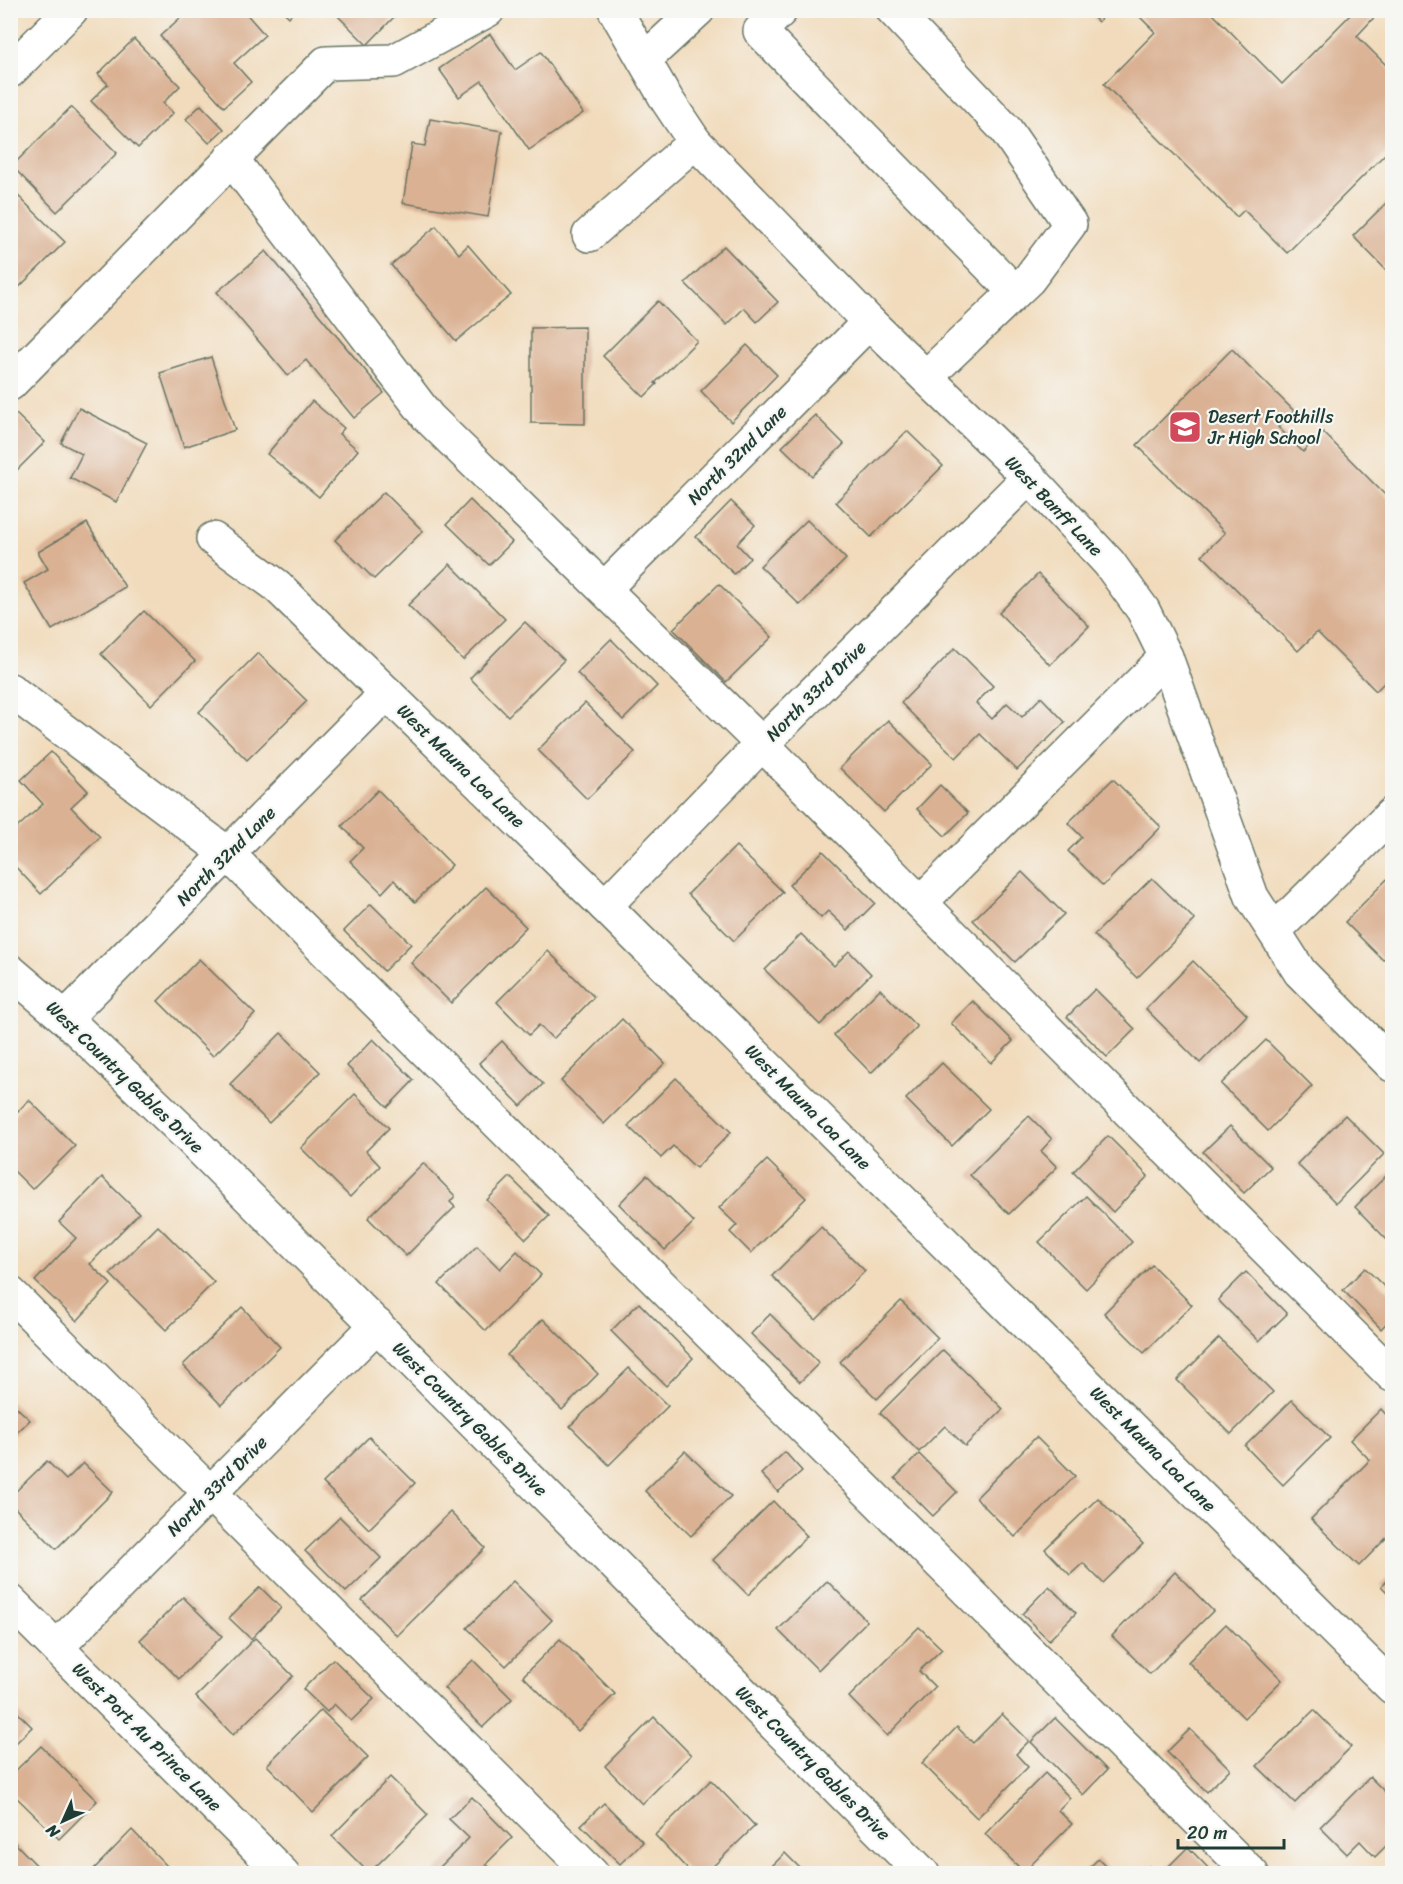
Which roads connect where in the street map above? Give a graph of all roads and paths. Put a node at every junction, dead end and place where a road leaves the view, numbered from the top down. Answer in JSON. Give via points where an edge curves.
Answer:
{"nodes":[{"id":1,"x":71,"y":10,"type":"edge"},
{"id":2,"x":488,"y":10,"type":"edge"},
{"id":3,"x":615,"y":10,"type":"edge"},
{"id":4,"x":698,"y":10,"type":"edge"},
{"id":5,"x":781,"y":10,"type":"edge"},
{"id":6,"x":893,"y":10,"type":"edge"},
{"id":7,"x":644,"y":60,"type":"junction"},
{"id":8,"x":10,"y":71,"type":"edge"},
{"id":9,"x":695,"y":142,"type":"junction"},
{"id":10,"x":231,"y":158,"type":"junction"},
{"id":11,"x":589,"y":235,"type":"dead end"},
{"id":12,"x":1015,"y":292,"type":"junction"},
{"id":13,"x":869,"y":322,"type":"junction"},
{"id":14,"x":926,"y":377,"type":"junction"},
{"id":15,"x":10,"y":384,"type":"edge"},
{"id":16,"x":1029,"y":477,"type":"junction"},
{"id":17,"x":213,"y":539,"type":"dead end"},
{"id":18,"x":605,"y":588,"type":"junction"},
{"id":19,"x":1167,"y":657,"type":"junction"},
{"id":20,"x":10,"y":690,"type":"edge"},
{"id":21,"x":387,"y":693,"type":"junction"},
{"id":22,"x":762,"y":744,"type":"junction"},
{"id":23,"x":1392,"y":814,"type":"edge"},
{"id":24,"x":228,"y":854,"type":"junction"},
{"id":25,"x":921,"y":902,"type":"junction"},
{"id":26,"x":605,"y":906,"type":"junction"},
{"id":27,"x":1274,"y":931,"type":"junction"},
{"id":28,"x":10,"y":971,"type":"edge"},
{"id":29,"x":66,"y":1018,"type":"junction"},
{"id":30,"x":1392,"y":1065,"type":"edge"},
{"id":31,"x":10,"y":1293,"type":"edge"},
{"id":32,"x":377,"y":1325,"type":"junction"},
{"id":33,"x":1392,"y":1375,"type":"edge"},
{"id":34,"x":210,"y":1493,"type":"junction"},
{"id":35,"x":10,"y":1600,"type":"edge"},
{"id":36,"x":57,"y":1647,"type":"junction"},
{"id":37,"x":1392,"y":1687,"type":"edge"},
{"id":38,"x":283,"y":1874,"type":"edge"},
{"id":39,"x":592,"y":1874,"type":"edge"},
{"id":40,"x":923,"y":1874,"type":"edge"},
{"id":41,"x":1252,"y":1874,"type":"edge"}],
"edges":[{"from":1,"to":8,"type":"street"},
{"from":2,"to":10,"type":"street","via":[[394,61],[326,63]]},
{"from":3,"to":7,"type":"street","name":"West Banff Lane"},
{"from":4,"to":7,"type":"street"},
{"from":5,"to":12,"type":"street","via":[[760,31]]},
{"from":6,"to":12,"type":"street","via":[[1006,129],[1070,224]]},
{"from":7,"to":9,"type":"street","name":"West Banff Lane"},
{"from":9,"to":11,"type":"street"},
{"from":9,"to":13,"type":"street","name":"West Banff Lane"},
{"from":10,"to":15,"type":"street"},
{"from":10,"to":18,"type":"street","via":[[428,417]]},
{"from":12,"to":14,"type":"street"},
{"from":13,"to":14,"type":"street","name":"West Banff Lane"},
{"from":13,"to":18,"type":"street","name":"North 32nd Lane"},
{"from":14,"to":16,"type":"street","name":"West Banff Lane"},
{"from":16,"to":19,"type":"street","name":"West Banff Lane","via":[[1109,563],[1143,610]]},
{"from":16,"to":22,"type":"street","name":"North 33rd Drive"},
{"from":17,"to":21,"type":"street","name":"West Mauna Loa Lane","via":[[276,585]]},
{"from":18,"to":22,"type":"street"},
{"from":19,"to":25,"type":"street"},
{"from":19,"to":27,"type":"street","name":"West Banff Lane","via":[[1252,897]]},
{"from":20,"to":24,"type":"street"},
{"from":21,"to":24,"type":"street","name":"North 32nd Lane"},
{"from":21,"to":26,"type":"street","name":"West Mauna Loa Lane"},
{"from":22,"to":25,"type":"street"},
{"from":22,"to":26,"type":"street","name":"North 33rd Drive"},
{"from":23,"to":27,"type":"street"},
{"from":24,"to":29,"type":"street","name":"North 32nd Lane"},
{"from":24,"to":41,"type":"street"},
{"from":25,"to":33,"type":"street"},
{"from":26,"to":37,"type":"street","name":"West Mauna Loa Lane"},
{"from":27,"to":30,"type":"street","name":"West Banff Lane","via":[[1300,972]]},
{"from":28,"to":29,"type":"street","name":"West Country Gables Drive"},
{"from":29,"to":32,"type":"street","name":"West Country Gables Drive"},
{"from":31,"to":34,"type":"street"},
{"from":32,"to":34,"type":"street","name":"North 33rd Drive"},
{"from":32,"to":40,"type":"street","name":"West Country Gables Drive"},
{"from":34,"to":36,"type":"street","name":"North 33rd Drive"},
{"from":34,"to":39,"type":"street"},
{"from":35,"to":36,"type":"street","name":"West Port Au Prince Lane"},
{"from":36,"to":38,"type":"street","name":"West Port Au Prince Lane"}]}
